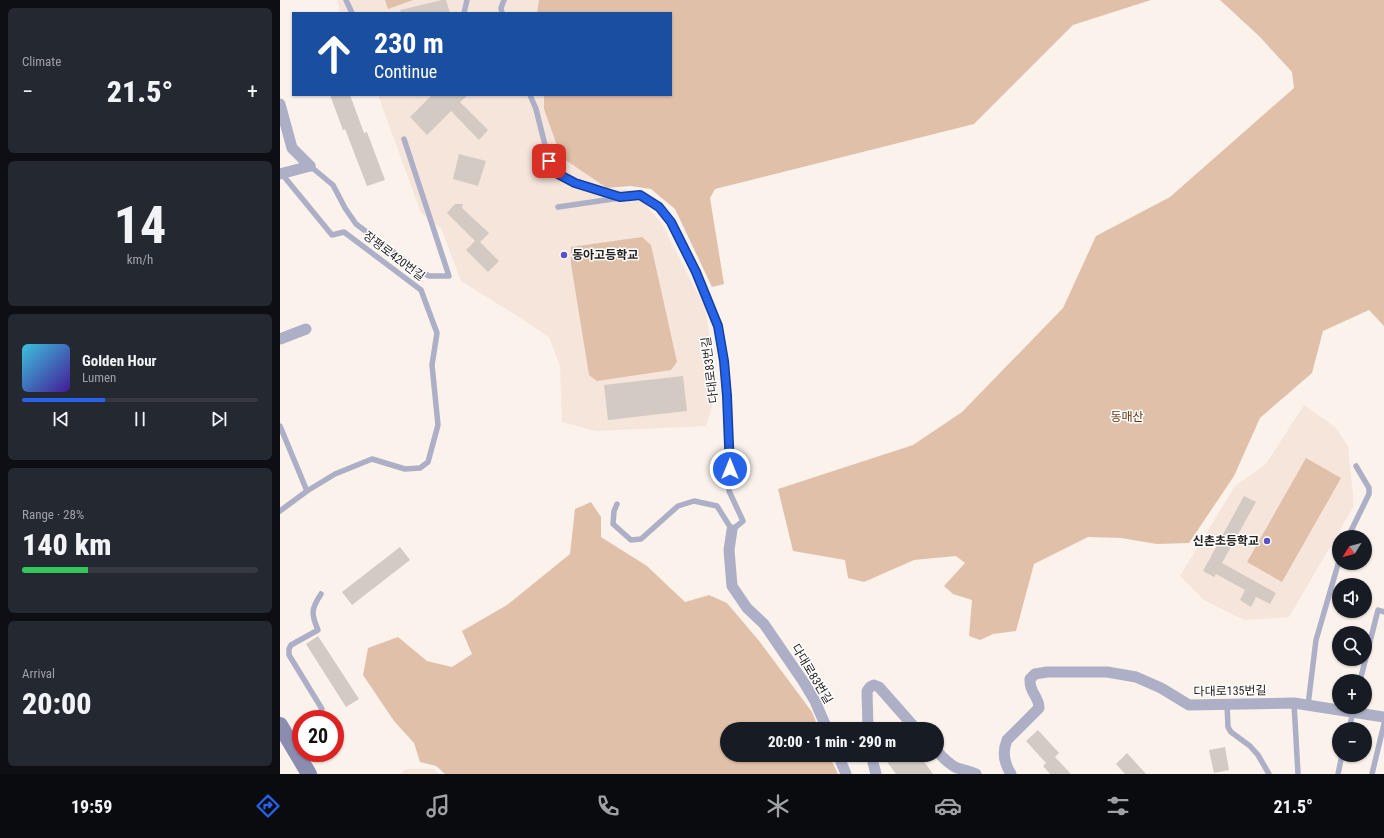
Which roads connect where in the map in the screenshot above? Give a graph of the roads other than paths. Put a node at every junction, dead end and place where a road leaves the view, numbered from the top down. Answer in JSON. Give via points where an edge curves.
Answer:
{"nodes":[{"id":1,"x":346,"y":0,"type":"edge"},
{"id":2,"x":467,"y":0,"type":"edge"},
{"id":3,"x":504,"y":0,"type":"edge"},
{"id":4,"x":352,"y":12,"type":"edge"},
{"id":5,"x":464,"y":12,"type":"edge"},
{"id":6,"x":502,"y":12,"type":"edge"},
{"id":7,"x":530,"y":96,"type":"edge"},
{"id":8,"x":280,"y":104,"type":"edge"},
{"id":9,"x":404,"y":139,"type":"dead end"},
{"id":10,"x":310,"y":166,"type":"junction"},
{"id":11,"x":281,"y":174,"type":"edge"},
{"id":12,"x":620,"y":197,"type":"junction"},
{"id":13,"x":558,"y":207,"type":"dead end"},
{"id":14,"x":306,"y":329,"type":"dead end"},
{"id":15,"x":280,"y":339,"type":"edge"},
{"id":16,"x":280,"y":426,"type":"edge"},
{"id":17,"x":1356,"y":466,"type":"dead end"},
{"id":18,"x":307,"y":491,"type":"junction"},
{"id":19,"x":617,"y":504,"type":"dead end"},
{"id":20,"x":280,"y":511,"type":"edge"},
{"id":21,"x":732,"y":530,"type":"junction"},
{"id":22,"x":1351,"y":530,"type":"edge"},
{"id":23,"x":1336,"y":570,"type":"edge"},
{"id":24,"x":321,"y":594,"type":"dead end"},
{"id":25,"x":1384,"y":612,"type":"edge"},
{"id":26,"x":1362,"y":674,"type":"edge"},
{"id":27,"x":1294,"y":703,"type":"junction"},
{"id":28,"x":1227,"y":704,"type":"junction"},
{"id":29,"x":1308,"y":705,"type":"junction"},
{"id":30,"x":1332,"y":707,"type":"edge"},
{"id":31,"x":321,"y":710,"type":"edge"},
{"id":32,"x":1372,"y":714,"type":"edge"},
{"id":33,"x":1384,"y":717,"type":"edge"},
{"id":34,"x":825,"y":722,"type":"edge"},
{"id":35,"x":868,"y":722,"type":"edge"},
{"id":36,"x":910,"y":722,"type":"edge"},
{"id":37,"x":1384,"y":724,"type":"edge"},
{"id":38,"x":280,"y":725,"type":"edge"},
{"id":39,"x":292,"y":740,"type":"edge"},
{"id":40,"x":944,"y":759,"type":"edge"},
{"id":41,"x":304,"y":762,"type":"edge"},
{"id":42,"x":841,"y":762,"type":"edge"},
{"id":43,"x":873,"y":762,"type":"edge"},
{"id":44,"x":1341,"y":762,"type":"edge"},
{"id":45,"x":309,"y":774,"type":"edge"},
{"id":46,"x":846,"y":774,"type":"edge"},
{"id":47,"x":876,"y":774,"type":"edge"},
{"id":48,"x":976,"y":774,"type":"edge"},
{"id":49,"x":1011,"y":774,"type":"edge"},
{"id":50,"x":1269,"y":774,"type":"edge"},
{"id":51,"x":1298,"y":774,"type":"edge"},
{"id":52,"x":1338,"y":774,"type":"edge"},
{"id":53,"x":1372,"y":774,"type":"edge"}],
"edges":[{"from":1,"to":4,"type":"lane"},
{"from":2,"to":5,"type":"lane"},
{"from":3,"to":6,"type":"lane"},
{"from":7,"to":12,"type":"lane","via":[[536,108],[549,161],[558,174],[575,183]]},
{"from":8,"to":10,"type":"street","via":[[292,148]]},
{"from":9,"to":10,"type":"lane","via":[[449,276],[429,276],[356,224],[333,185]]},
{"from":10,"to":11,"type":"street"},
{"from":11,"to":18,"type":"lane","name":"장평로420번길","via":[[332,235],[344,232],[421,290],[437,333],[432,365],[438,425],[428,462],[420,468],[405,469],[372,459],[335,474]]},
{"from":12,"to":13,"type":"lane"},
{"from":12,"to":21,"type":"lane","name":"다대로83번길","via":[[640,195],[659,207],[671,222],[696,272],[718,326],[727,396],[729,491],[743,521]]},
{"from":14,"to":15,"type":"street"},
{"from":16,"to":18,"type":"lane"},
{"from":17,"to":22,"type":"lane","via":[[1370,488]]},
{"from":18,"to":20,"type":"lane","name":"장평로420번길"},
{"from":19,"to":21,"type":"lane","via":[[614,510],[614,524],[631,540],[641,540],[678,506],[694,501],[717,506]]},
{"from":21,"to":34,"type":"street","name":"다대로83번길","via":[[729,550],[732,586],[747,608],[764,624],[803,681]]},
{"from":23,"to":29,"type":"lane","via":[[1316,640]]},
{"from":24,"to":31,"type":"lane","via":[[312,609],[313,620],[318,630],[291,645],[289,655]]},
{"from":25,"to":26,"type":"lane","via":[[1378,610]]},
{"from":27,"to":28,"type":"street","name":"다대로135번길"},
{"from":27,"to":29,"type":"street","name":"다대로135번길"},
{"from":27,"to":51,"type":"lane"},
{"from":28,"to":49,"type":"street","name":"다대로135번길","via":[[1189,705],[1136,677],[1107,672],[1035,674],[1030,679],[1029,687],[1039,703],[1039,708],[1004,746],[1006,764]]},
{"from":28,"to":50,"type":"lane","via":[[1228,727],[1231,732],[1250,746]]},
{"from":29,"to":30,"type":"street","name":"다대로135번길"},
{"from":32,"to":33,"type":"street","name":"다대로135번길"},
{"from":35,"to":36,"type":"street","via":[[867,691],[874,685],[879,687]]},
{"from":37,"to":53,"type":"lane"},
{"from":38,"to":39,"type":"main road"},
{"from":40,"to":48,"type":"street","via":[[957,768]]},
{"from":41,"to":45,"type":"main road"},
{"from":42,"to":46,"type":"street"},
{"from":43,"to":47,"type":"street"},
{"from":44,"to":52,"type":"lane"}]}
